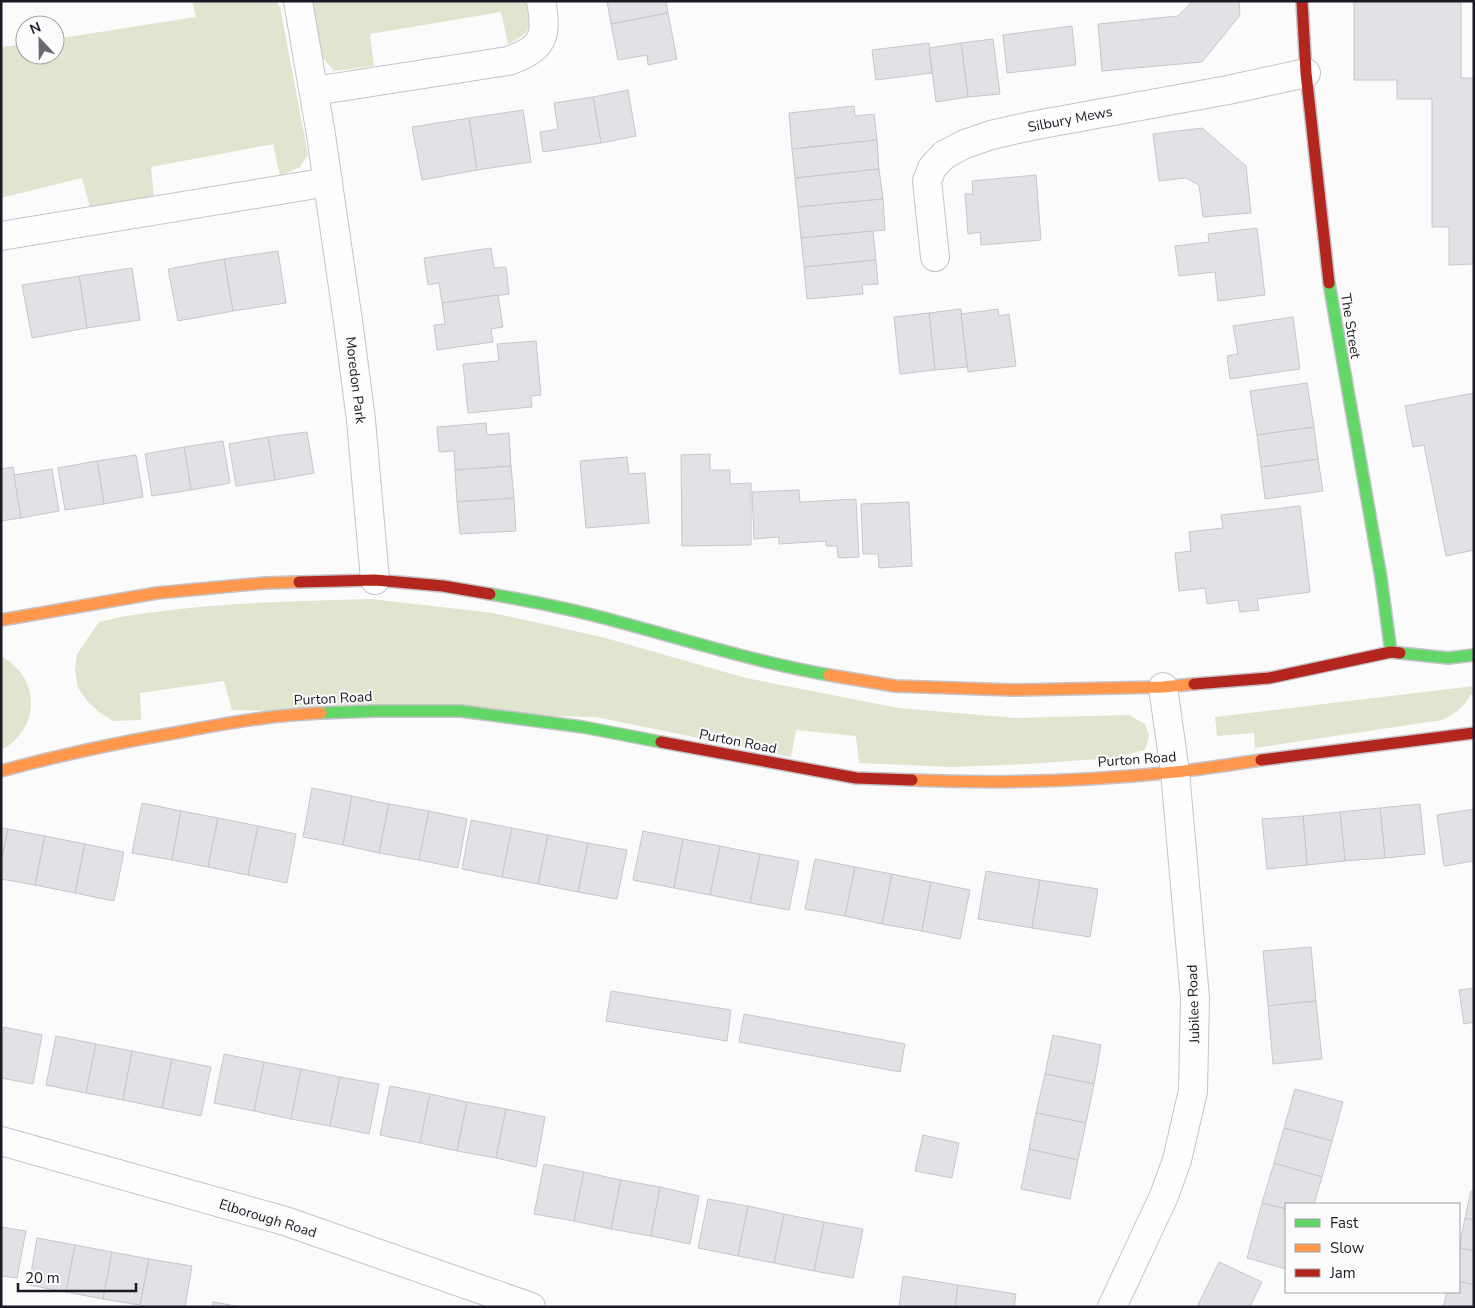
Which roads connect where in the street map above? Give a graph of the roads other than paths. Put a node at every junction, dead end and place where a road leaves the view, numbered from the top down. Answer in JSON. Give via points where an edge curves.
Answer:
{"nodes":[{"id":1,"x":298,"y":1,"type":"edge"},
{"id":2,"x":541,"y":1,"type":"edge"},
{"id":3,"x":1302,"y":1,"type":"edge"},
{"id":4,"x":1306,"y":73,"type":"junction"},
{"id":5,"x":314,"y":91,"type":"junction"},
{"id":6,"x":328,"y":182,"type":"junction"},
{"id":7,"x":1,"y":236,"type":"edge"},
{"id":8,"x":935,"y":257,"type":"dead end"},
{"id":9,"x":375,"y":580,"type":"junction"},
{"id":10,"x":1,"y":620,"type":"edge"},
{"id":11,"x":1391,"y":652,"type":"junction"},
{"id":12,"x":1474,"y":655,"type":"edge"},
{"id":13,"x":1163,"y":687,"type":"junction"},
{"id":14,"x":1474,"y":733,"type":"edge"},
{"id":15,"x":1,"y":771,"type":"edge"},
{"id":16,"x":1175,"y":772,"type":"junction"},
{"id":17,"x":1,"y":1141,"type":"edge"},
{"id":18,"x":531,"y":1307,"type":"edge"},
{"id":19,"x":1112,"y":1307,"type":"edge"}],
"edges":[{"from":1,"to":5,"type":"street","name":"Moredon Park"},
{"from":2,"to":5,"type":"street","via":[[544,34],[532,51],[520,57]]},
{"from":3,"to":4,"type":"street","name":"The Street"},
{"from":4,"to":8,"type":"street","name":"Silbury Mews","via":[[1031,126],[964,144],[944,155],[932,168],[927,181]]},
{"from":4,"to":11,"type":"street","name":"The Street","via":[[1331,301],[1381,578]]},
{"from":5,"to":6,"type":"street","name":"Moredon Park"},
{"from":6,"to":7,"type":"street"},
{"from":6,"to":9,"type":"street","name":"Moredon Park","via":[[362,420]]},
{"from":9,"to":10,"type":"street","via":[[264,583],[157,593]]},
{"from":9,"to":13,"type":"street","via":[[444,586],[537,602],[727,652],[813,672],[895,686],[1013,690]]},
{"from":11,"to":12,"type":"street","via":[[1448,658]]},
{"from":11,"to":13,"type":"street","via":[[1269,678]]},
{"from":13,"to":16,"type":"street","name":"Jubilee Road"},
{"from":14,"to":16,"type":"street","name":"Purton Road"},
{"from":15,"to":16,"type":"street","name":"Purton Road","via":[[61,755],[220,724],[301,714],[461,711],[583,727],[856,778],[1041,781]]},
{"from":16,"to":19,"type":"street","name":"Jubilee Road","via":[[1194,998],[1193,1091],[1177,1160],[1164,1196]]},
{"from":17,"to":18,"type":"street","name":"Elborough Road","via":[[284,1221]]}]}
